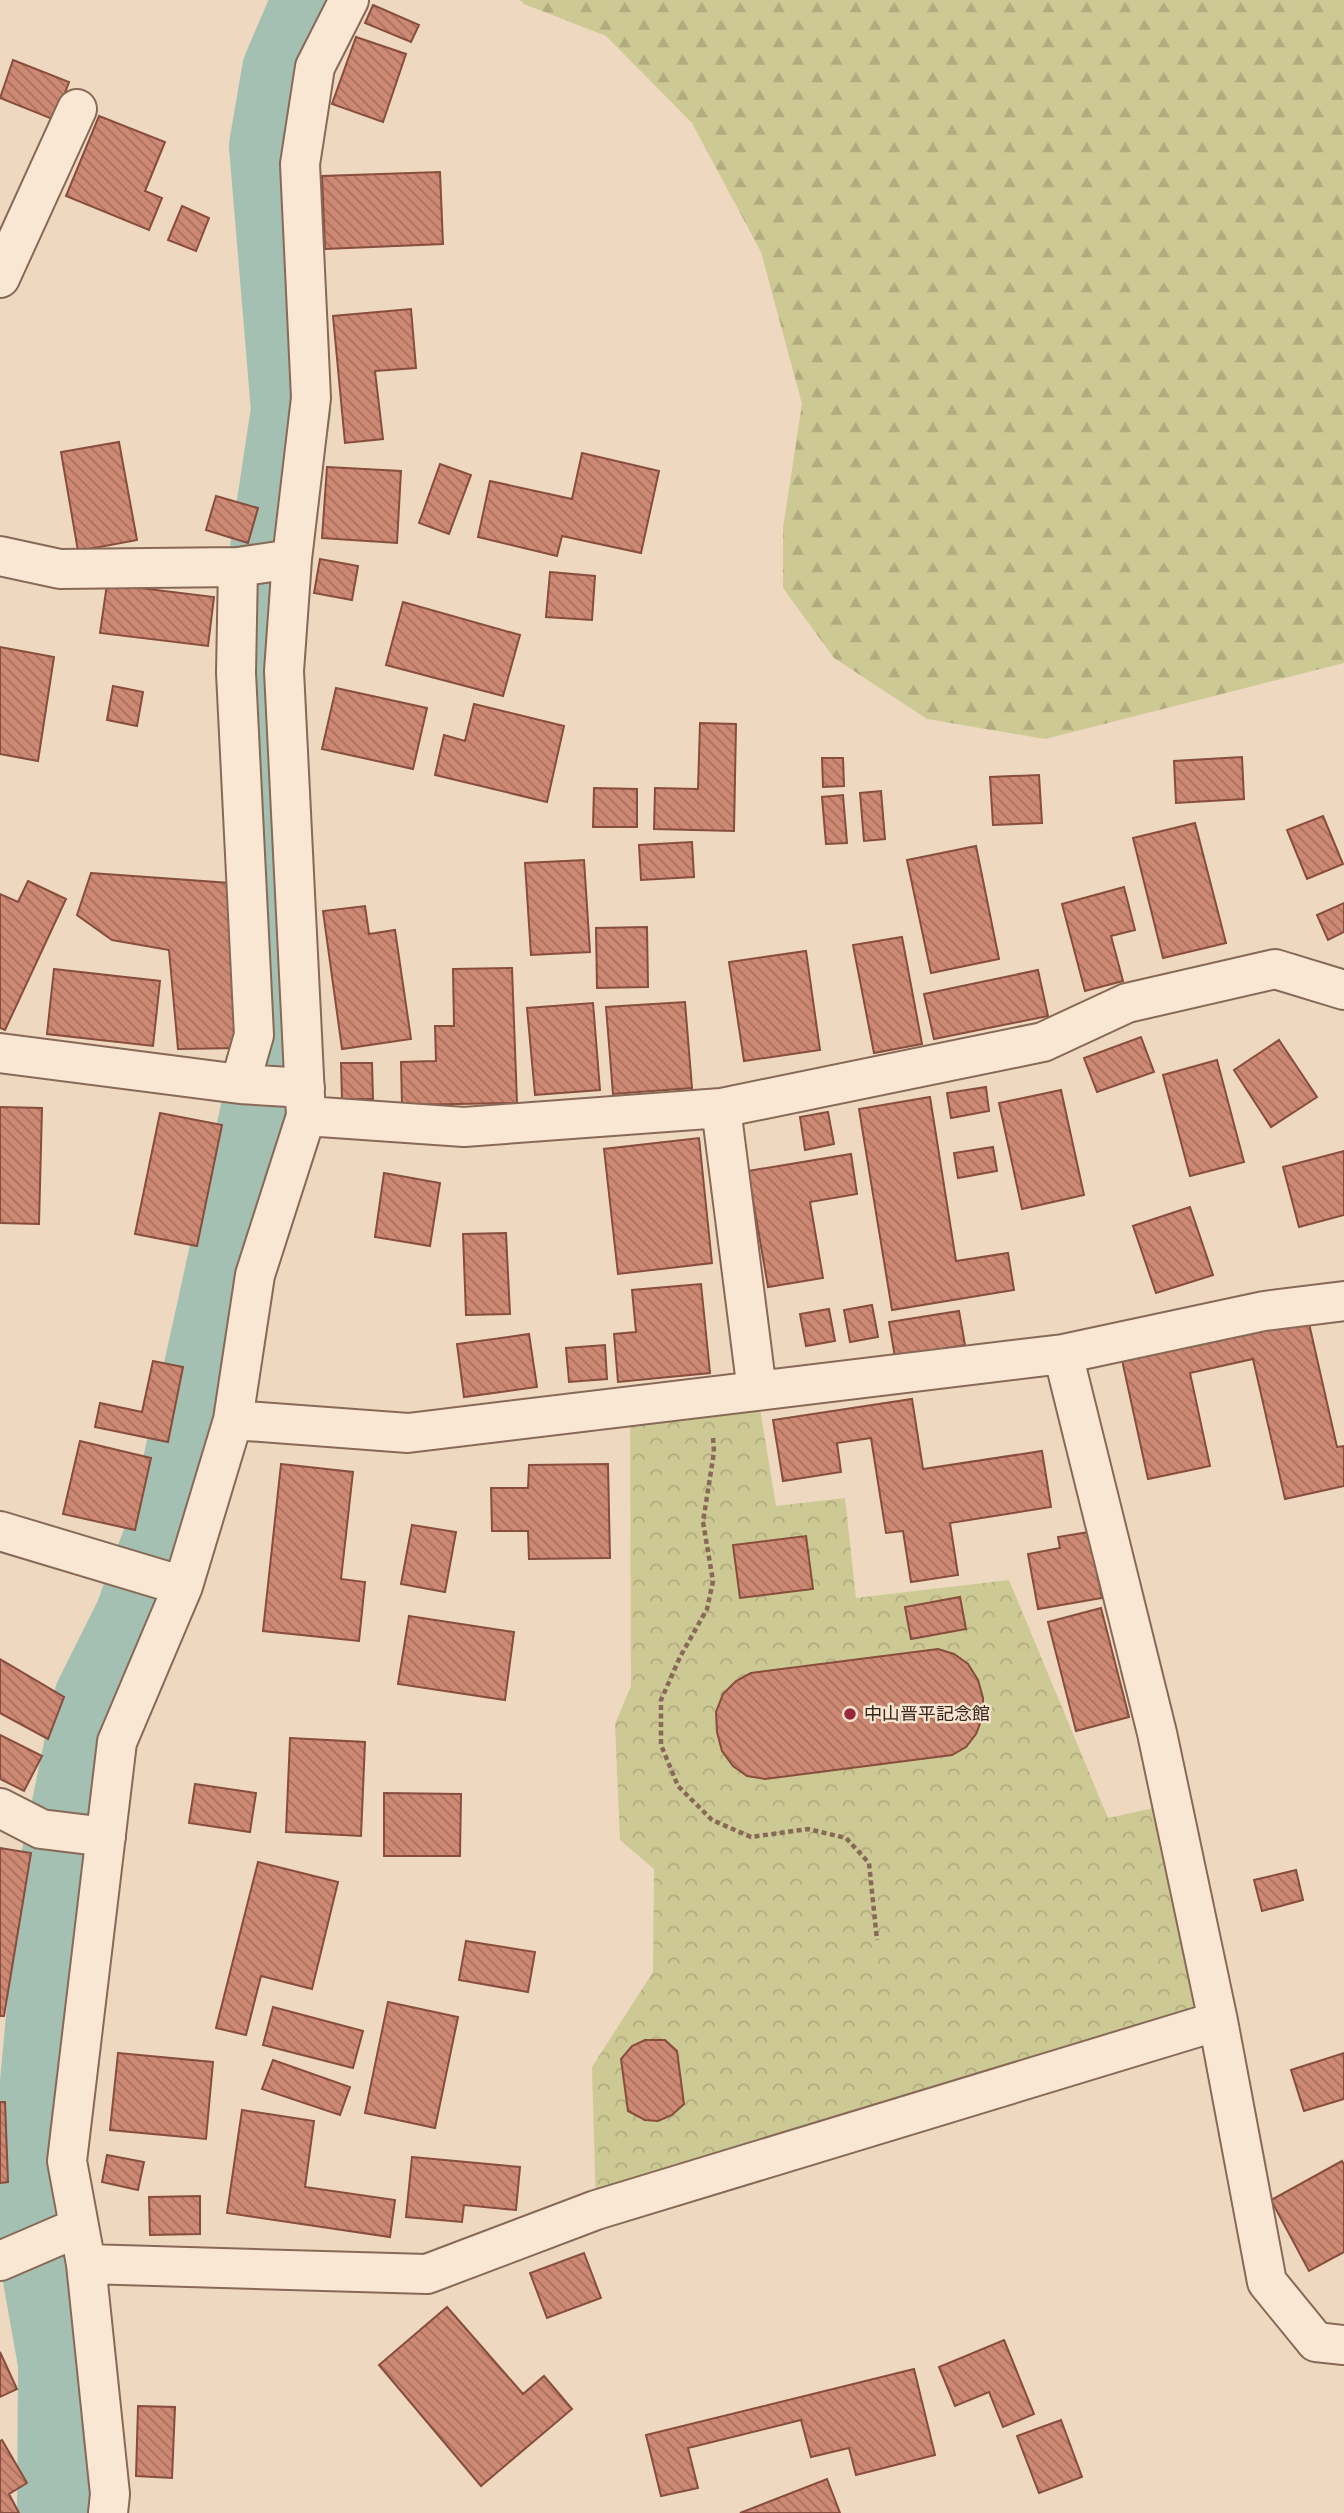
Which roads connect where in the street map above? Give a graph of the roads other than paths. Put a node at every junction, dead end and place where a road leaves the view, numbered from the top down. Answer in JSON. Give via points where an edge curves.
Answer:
{"nodes":[{"id":1,"x":349,"y":0,"type":"edge"},
{"id":2,"x":77,"y":109,"type":"dead end"},
{"id":3,"x":0,"y":278,"type":"edge"},
{"id":4,"x":0,"y":556,"type":"edge"},
{"id":5,"x":290,"y":559,"type":"junction"},
{"id":6,"x":238,"y":567,"type":"junction"},
{"id":7,"x":1344,"y":990,"type":"edge"},
{"id":8,"x":0,"y":1053,"type":"edge"},
{"id":9,"x":240,"y":1084,"type":"junction"},
{"id":10,"x":304,"y":1098,"type":"junction"},
{"id":11,"x":721,"y":1108,"type":"junction"},
{"id":12,"x":1344,"y":1301,"type":"edge"},
{"id":13,"x":1063,"y":1354,"type":"junction"},
{"id":14,"x":757,"y":1391,"type":"junction"},
{"id":15,"x":233,"y":1420,"type":"junction"},
{"id":16,"x":0,"y":1531,"type":"edge"},
{"id":17,"x":183,"y":1586,"type":"junction"},
{"id":18,"x":0,"y":1808,"type":"edge"},
{"id":19,"x":104,"y":1837,"type":"junction"},
{"id":20,"x":1218,"y":2021,"type":"junction"},
{"id":21,"x":80,"y":2240,"type":"junction"},
{"id":22,"x":3,"y":2260,"type":"edge"},
{"id":23,"x":1344,"y":2345,"type":"edge"},
{"id":24,"x":108,"y":2513,"type":"edge"}],
"edges":[{"from":1,"to":5,"type":"street","via":[[315,67],[300,164],[311,398]]},
{"from":2,"to":3,"type":"street"},
{"from":4,"to":6,"type":"street","via":[[60,569]]},
{"from":5,"to":6,"type":"street"},
{"from":5,"to":10,"type":"street","via":[[284,671]]},
{"from":6,"to":9,"type":"street","via":[[236,673],[254,1035]]},
{"from":7,"to":11,"type":"street","via":[[1275,969],[1127,1003],[1043,1042]]},
{"from":8,"to":9,"type":"street"},
{"from":9,"to":10,"type":"street"},
{"from":10,"to":11,"type":"street","via":[[464,1127]]},
{"from":10,"to":15,"type":"street","via":[[255,1275]]},
{"from":11,"to":14,"type":"street"},
{"from":12,"to":13,"type":"street","via":[[1264,1311]]},
{"from":13,"to":14,"type":"street"},
{"from":13,"to":20,"type":"street","via":[[1157,1733]]},
{"from":14,"to":15,"type":"street","via":[[408,1433]]},
{"from":15,"to":17,"type":"street"},
{"from":16,"to":17,"type":"street"},
{"from":17,"to":19,"type":"street","via":[[117,1742]]},
{"from":18,"to":19,"type":"street","via":[[41,1829]]},
{"from":19,"to":21,"type":"street","via":[[67,2161]]},
{"from":20,"to":21,"type":"street","via":[[596,2210],[426,2274]]},
{"from":20,"to":23,"type":"street","via":[[1267,2282],[1316,2342]]},
{"from":21,"to":22,"type":"street"},
{"from":21,"to":24,"type":"street","via":[[110,2494]]}]}
